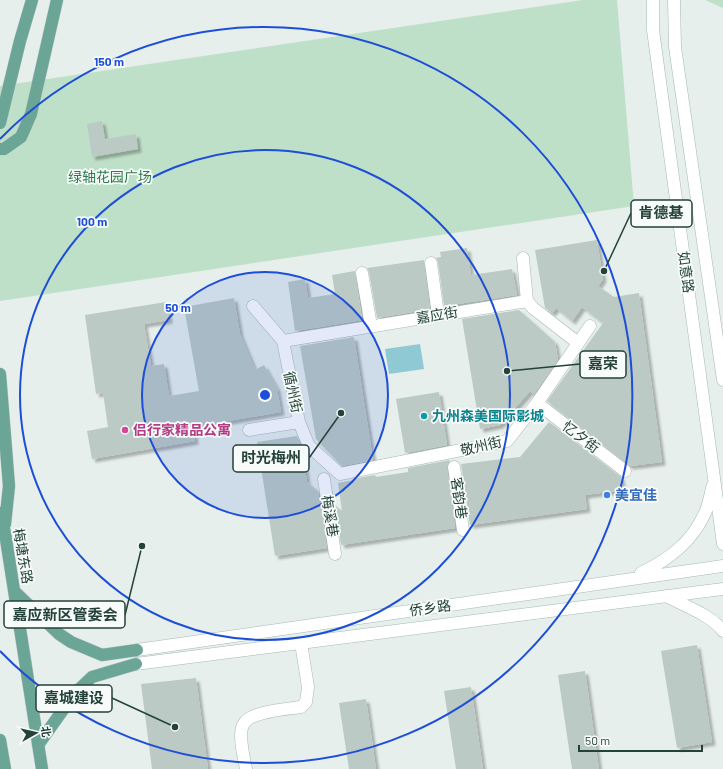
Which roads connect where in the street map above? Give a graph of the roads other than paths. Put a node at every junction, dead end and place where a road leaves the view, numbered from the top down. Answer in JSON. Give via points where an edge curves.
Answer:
{"nodes":[{"id":1,"x":32,"y":0,"type":"edge"},
{"id":2,"x":57,"y":0,"type":"edge"},
{"id":3,"x":653,"y":0,"type":"edge"},
{"id":4,"x":674,"y":0,"type":"edge"},
{"id":5,"x":0,"y":123,"type":"edge"},
{"id":6,"x":0,"y":149,"type":"edge"},
{"id":7,"x":523,"y":258,"type":"dead end"},
{"id":8,"x":432,"y":263,"type":"dead end"},
{"id":9,"x":362,"y":272,"type":"dead end"},
{"id":10,"x":527,"y":301,"type":"junction"},
{"id":11,"x":253,"y":306,"type":"dead end"},
{"id":12,"x":438,"y":315,"type":"junction"},
{"id":13,"x":371,"y":326,"type":"junction"},
{"id":14,"x":590,"y":326,"type":"dead end"},
{"id":15,"x":283,"y":340,"type":"junction"},
{"id":16,"x":578,"y":342,"type":"junction"},
{"id":17,"x":0,"y":374,"type":"edge"},
{"id":18,"x":723,"y":380,"type":"edge"},
{"id":19,"x":537,"y":403,"type":"junction"},
{"id":20,"x":299,"y":422,"type":"junction"},
{"id":21,"x":249,"y":430,"type":"dead end"},
{"id":22,"x":454,"y":467,"type":"dead end"},
{"id":23,"x":625,"y":470,"type":"dead end"},
{"id":24,"x":340,"y":474,"type":"joint"},
{"id":25,"x":715,"y":478,"type":"junction"},
{"id":26,"x":324,"y":479,"type":"dead end"},
{"id":27,"x":0,"y":513,"type":"edge"},
{"id":28,"x":463,"y":530,"type":"dead end"},
{"id":29,"x":5,"y":533,"type":"junction"},
{"id":30,"x":723,"y":544,"type":"edge"},
{"id":31,"x":335,"y":554,"type":"dead end"},
{"id":32,"x":723,"y":566,"type":"edge"},
{"id":33,"x":632,"y":578,"type":"junction"},
{"id":34,"x":723,"y":589,"type":"edge"},
{"id":35,"x":14,"y":592,"type":"junction"},
{"id":36,"x":666,"y":596,"type":"junction"},
{"id":37,"x":723,"y":631,"type":"edge"},
{"id":38,"x":301,"y":643,"type":"junction"},
{"id":39,"x":137,"y":650,"type":"joint"},
{"id":40,"x":136,"y":664,"type":"joint"},
{"id":41,"x":0,"y":740,"type":"edge"},
{"id":42,"x":38,"y":745,"type":"junction"},
{"id":43,"x":5,"y":769,"type":"edge"},
{"id":44,"x":42,"y":769,"type":"edge"},
{"id":45,"x":246,"y":769,"type":"edge"}],
"edges":[{"from":1,"to":5,"type":"main road"},
{"from":2,"to":6,"type":"main road","via":[[31,114],[21,137]]},
{"from":3,"to":25,"type":"street","name":"如意路","via":[[653,30]]},
{"from":4,"to":18,"type":"street","name":"如意路","via":[[675,47]]},
{"from":7,"to":10,"type":"street"},
{"from":8,"to":12,"type":"street"},
{"from":9,"to":13,"type":"street"},
{"from":10,"to":12,"type":"street","name":"嘉应街"},
{"from":10,"to":16,"type":"street"},
{"from":11,"to":15,"type":"street"},
{"from":12,"to":13,"type":"street","name":"嘉应街"},
{"from":13,"to":15,"type":"street","name":"嘉应街"},
{"from":14,"to":16,"type":"street","name":"敬州街"},
{"from":15,"to":20,"type":"street","name":"循州街"},
{"from":16,"to":19,"type":"street","name":"敬州街"},
{"from":17,"to":29,"type":"main road","via":[[9,486]]},
{"from":19,"to":23,"type":"street","name":"忆夕街"},
{"from":19,"to":24,"type":"street","name":"敬州街","via":[[506,441]]},
{"from":20,"to":21,"type":"street"},
{"from":20,"to":24,"type":"street","name":"循州街","via":[[309,446]]},
{"from":22,"to":28,"type":"street","name":"客韵巷"},
{"from":25,"to":30,"type":"street","name":"如意路"},
{"from":25,"to":33,"type":"street","via":[[705,514],[684,544],[668,559]]},
{"from":26,"to":31,"type":"street","name":"梅溪巷"},
{"from":27,"to":29,"type":"main road","name":"梅塘东路"},
{"from":29,"to":35,"type":"main road","name":"梅塘东路"},
{"from":32,"to":33,"type":"street","name":"侨乡路"},
{"from":33,"to":39,"type":"street","name":"侨乡路"},
{"from":34,"to":36,"type":"street","name":"侨乡路"},
{"from":35,"to":39,"type":"main road","via":[[71,642],[102,655]]},
{"from":35,"to":42,"type":"main road","name":"梅塘东路"},
{"from":36,"to":37,"type":"street","via":[[719,625]]},
{"from":36,"to":38,"type":"street","name":"侨乡路"},
{"from":38,"to":40,"type":"street","name":"侨乡路"},
{"from":38,"to":45,"type":"street","via":[[308,687],[306,702],[301,707],[250,717],[242,726]]},
{"from":40,"to":42,"type":"main road","via":[[92,677],[75,693]]},
{"from":41,"to":43,"type":"main road"},
{"from":42,"to":44,"type":"main road","name":"梅塘东路"}]}
